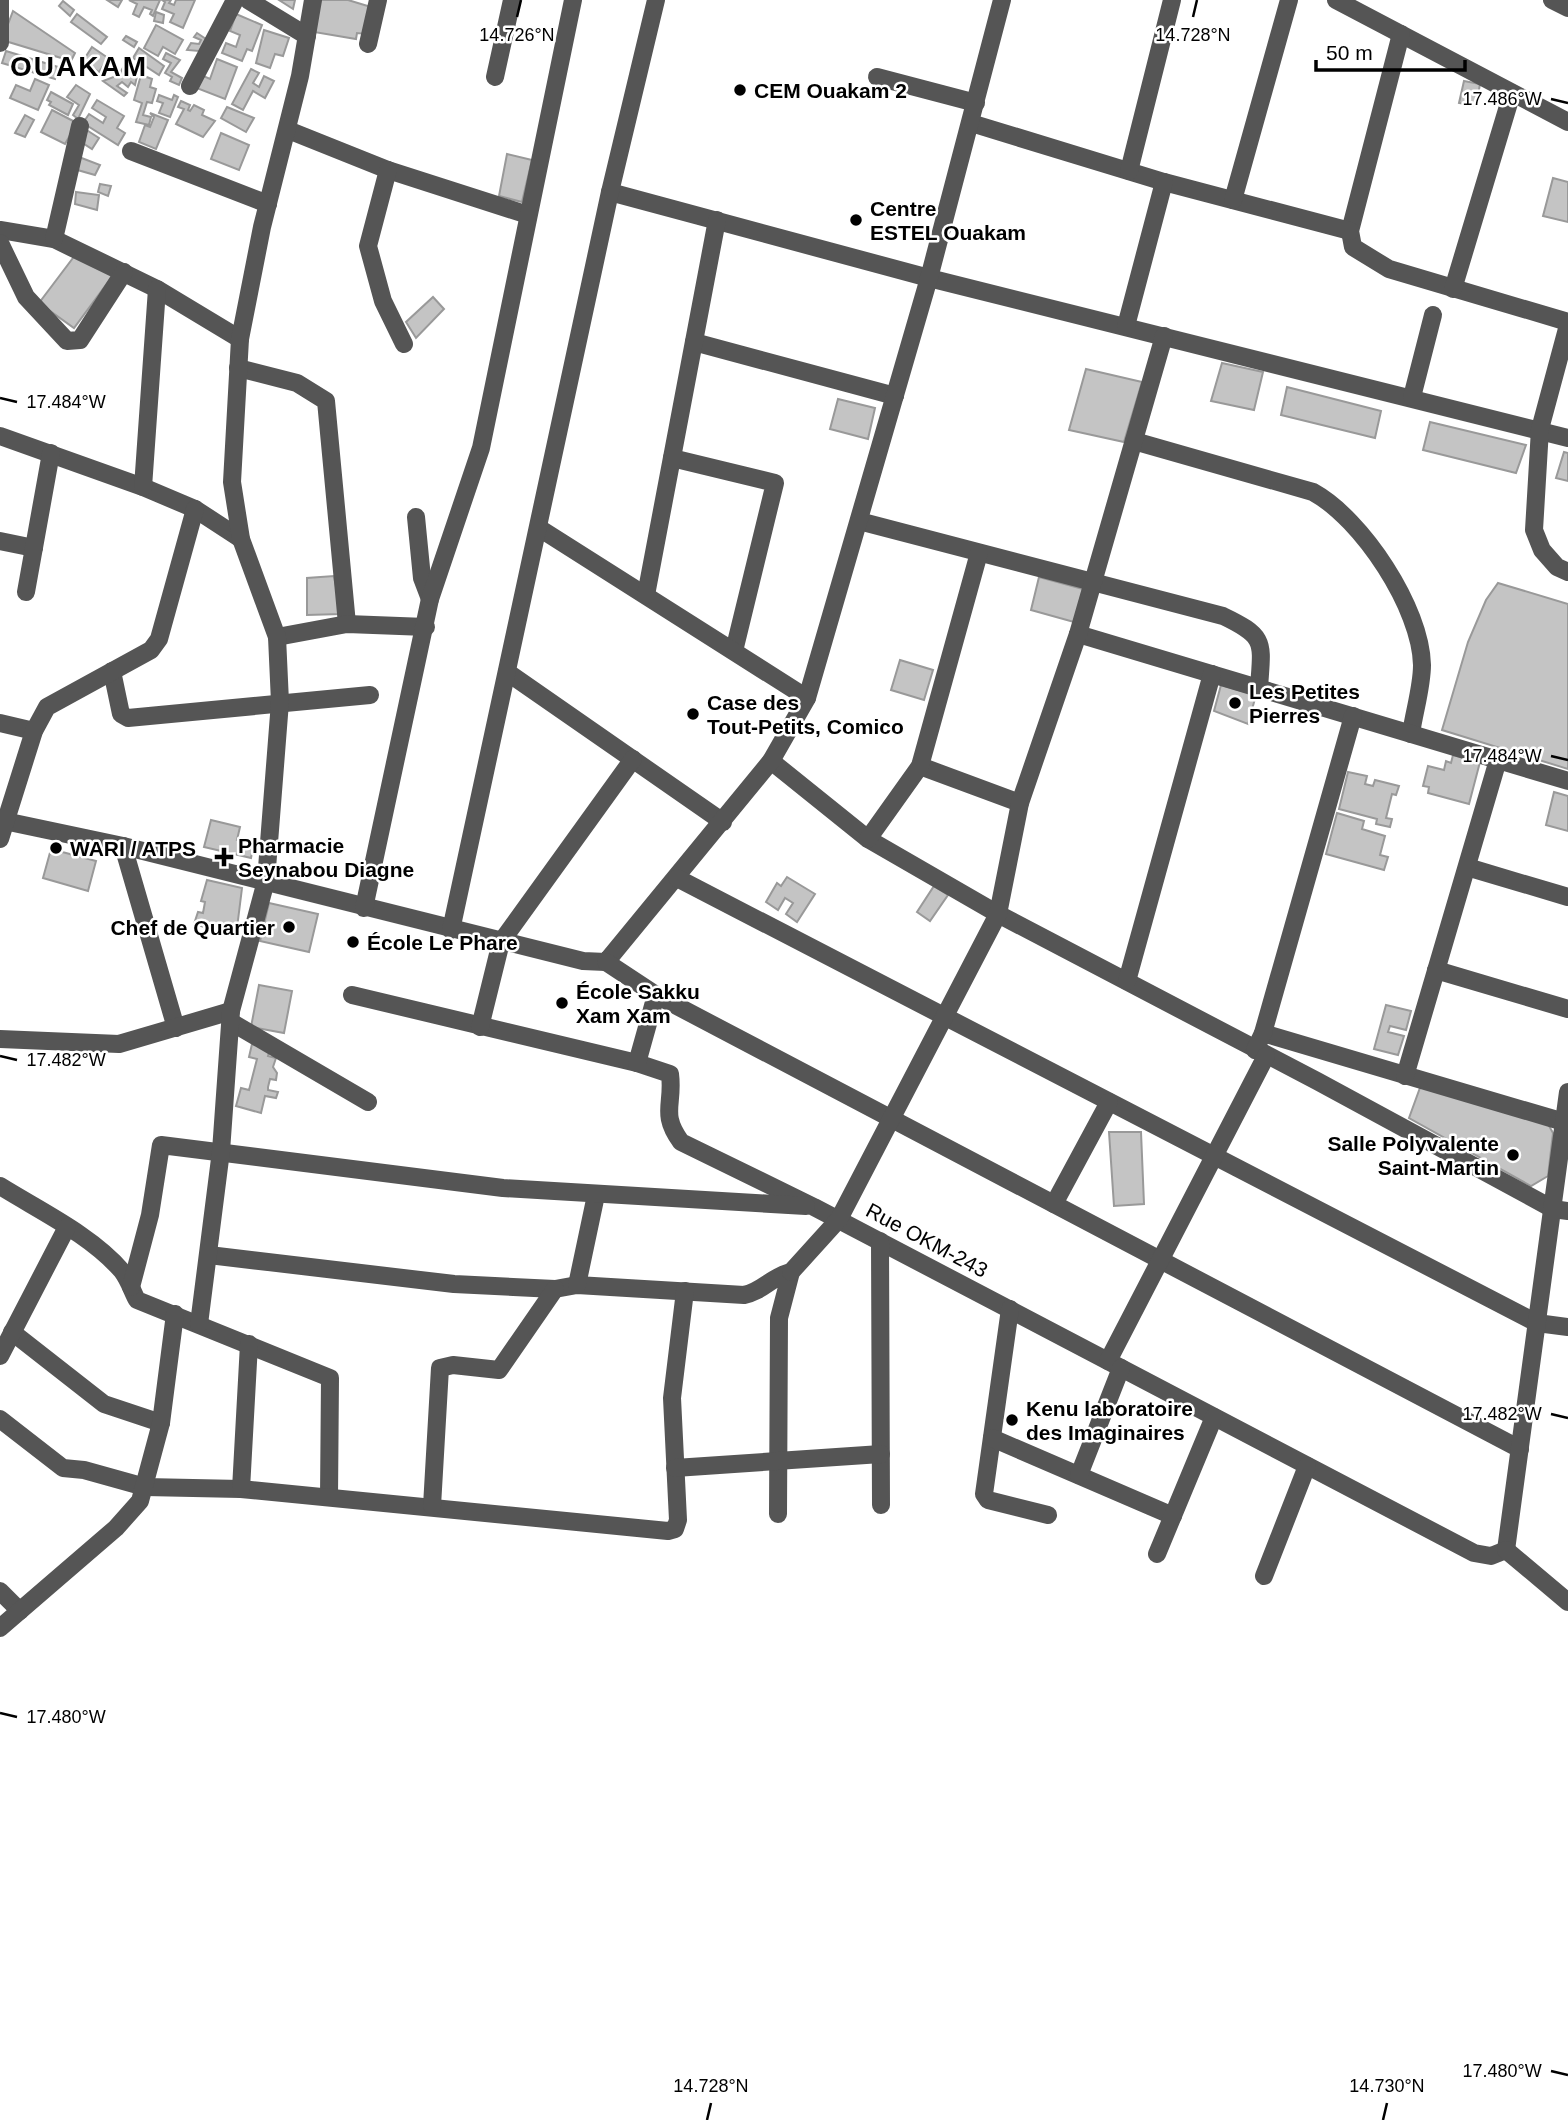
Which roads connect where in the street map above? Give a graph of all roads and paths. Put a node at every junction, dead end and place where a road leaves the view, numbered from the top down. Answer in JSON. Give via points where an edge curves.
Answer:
{"nodes":[{"id":1,"x":0,"y":0,"type":"edge"},
{"id":2,"x":234,"y":0,"type":"edge"},
{"id":3,"x":248,"y":0,"type":"edge"},
{"id":4,"x":313,"y":0,"type":"edge"},
{"id":5,"x":378,"y":0,"type":"edge"},
{"id":6,"x":512,"y":0,"type":"edge"},
{"id":7,"x":573,"y":0,"type":"edge"},
{"id":8,"x":656,"y":0,"type":"edge"},
{"id":9,"x":1002,"y":0,"type":"edge"},
{"id":10,"x":1172,"y":0,"type":"edge"},
{"id":11,"x":1289,"y":0,"type":"edge"},
{"id":12,"x":1336,"y":0,"type":"edge"},
{"id":13,"x":1552,"y":0,"type":"edge"},
{"id":14,"x":1568,"y":8,"type":"edge"},
{"id":15,"x":1401,"y":34,"type":"junction"},
{"id":16,"x":307,"y":36,"type":"junction"},
{"id":17,"x":0,"y":43,"type":"edge"},
{"id":18,"x":368,"y":44,"type":"dead end"},
{"id":19,"x":877,"y":76,"type":"dead end"},
{"id":20,"x":495,"y":77,"type":"dead end"},
{"id":21,"x":190,"y":86,"type":"dead end"},
{"id":22,"x":1512,"y":93,"type":"junction"},
{"id":23,"x":976,"y":103,"type":"junction"},
{"id":24,"x":1568,"y":122,"type":"edge"},
{"id":25,"x":971,"y":124,"type":"junction"},
{"id":26,"x":80,"y":126,"type":"dead end"},
{"id":27,"x":288,"y":130,"type":"junction"},
{"id":28,"x":131,"y":151,"type":"dead end"},
{"id":29,"x":388,"y":170,"type":"junction"},
{"id":30,"x":1129,"y":171,"type":"junction"},
{"id":31,"x":1164,"y":182,"type":"junction"},
{"id":32,"x":610,"y":192,"type":"junction"},
{"id":33,"x":1233,"y":201,"type":"junction"},
{"id":34,"x":268,"y":204,"type":"junction"},
{"id":35,"x":528,"y":215,"type":"junction"},
{"id":36,"x":717,"y":220,"type":"junction"},
{"id":37,"x":0,"y":230,"type":"edge"},
{"id":38,"x":1350,"y":232,"type":"junction"},
{"id":39,"x":54,"y":239,"type":"junction"},
{"id":40,"x":0,"y":243,"type":"edge"},
{"id":41,"x":124,"y":272,"type":"junction"},
{"id":42,"x":929,"y":278,"type":"junction"},
{"id":43,"x":157,"y":289,"type":"junction"},
{"id":44,"x":1454,"y":289,"type":"junction"},
{"id":45,"x":1433,"y":315,"type":"dead end"},
{"id":46,"x":1568,"y":323,"type":"edge"},
{"id":47,"x":1126,"y":326,"type":"junction"},
{"id":48,"x":1164,"y":336,"type":"junction"},
{"id":49,"x":240,"y":339,"type":"junction"},
{"id":50,"x":694,"y":342,"type":"junction"},
{"id":51,"x":404,"y":344,"type":"dead end"},
{"id":52,"x":238,"y":368,"type":"junction"},
{"id":53,"x":895,"y":396,"type":"junction"},
{"id":54,"x":1412,"y":397,"type":"junction"},
{"id":55,"x":1540,"y":429,"type":"junction"},
{"id":56,"x":0,"y":436,"type":"edge"},
{"id":57,"x":1568,"y":438,"type":"edge"},
{"id":58,"x":1134,"y":441,"type":"junction"},
{"id":59,"x":51,"y":453,"type":"junction"},
{"id":60,"x":672,"y":458,"type":"junction"},
{"id":61,"x":144,"y":487,"type":"junction"},
{"id":62,"x":195,"y":509,"type":"junction"},
{"id":63,"x":416,"y":517,"type":"dead end"},
{"id":64,"x":859,"y":521,"type":"junction"},
{"id":65,"x":539,"y":528,"type":"junction"},
{"id":66,"x":242,"y":539,"type":"junction"},
{"id":67,"x":0,"y":541,"type":"edge"},
{"id":68,"x":34,"y":548,"type":"junction"},
{"id":69,"x":979,"y":552,"type":"junction"},
{"id":70,"x":1568,"y":572,"type":"edge"},
{"id":71,"x":1093,"y":582,"type":"junction"},
{"id":72,"x":26,"y":592,"type":"dead end"},
{"id":73,"x":646,"y":595,"type":"junction"},
{"id":74,"x":430,"y":599,"type":"junction"},
{"id":75,"x":347,"y":624,"type":"junction"},
{"id":76,"x":426,"y":627,"type":"junction"},
{"id":77,"x":1078,"y":634,"type":"junction"},
{"id":78,"x":277,"y":637,"type":"junction"},
{"id":79,"x":734,"y":651,"type":"junction"},
{"id":80,"x":112,"y":671,"type":"junction"},
{"id":81,"x":507,"y":672,"type":"junction"},
{"id":82,"x":1212,"y":674,"type":"junction"},
{"id":83,"x":1259,"y":688,"type":"junction"},
{"id":84,"x":370,"y":695,"type":"dead end"},
{"id":85,"x":807,"y":698,"type":"junction"},
{"id":86,"x":280,"y":702,"type":"junction"},
{"id":87,"x":1353,"y":716,"type":"junction"},
{"id":88,"x":0,"y":723,"type":"edge"},
{"id":89,"x":34,"y":732,"type":"junction"},
{"id":90,"x":1411,"y":734,"type":"junction"},
{"id":91,"x":633,"y":759,"type":"junction"},
{"id":92,"x":1498,"y":760,"type":"junction"},
{"id":93,"x":771,"y":761,"type":"junction"},
{"id":94,"x":920,"y":766,"type":"junction"},
{"id":95,"x":1568,"y":781,"type":"edge"},
{"id":96,"x":1020,"y":803,"type":"junction"},
{"id":97,"x":2,"y":821,"type":"edge"},
{"id":98,"x":723,"y":822,"type":"junction"},
{"id":99,"x":0,"y":839,"type":"edge"},
{"id":100,"x":867,"y":839,"type":"junction"},
{"id":101,"x":123,"y":846,"type":"junction"},
{"id":102,"x":1467,"y":867,"type":"junction"},
{"id":103,"x":677,"y":878,"type":"junction"},
{"id":104,"x":266,"y":881,"type":"junction"},
{"id":105,"x":1568,"y":897,"type":"edge"},
{"id":106,"x":364,"y":908,"type":"junction"},
{"id":107,"x":998,"y":915,"type":"junction"},
{"id":108,"x":451,"y":930,"type":"junction"},
{"id":109,"x":501,"y":942,"type":"junction"},
{"id":110,"x":606,"y":961,"type":"junction"},
{"id":111,"x":1436,"y":970,"type":"junction"},
{"id":112,"x":1127,"y":981,"type":"junction"},
{"id":113,"x":352,"y":995,"type":"dead end"},
{"id":114,"x":656,"y":995,"type":"junction"},
{"id":115,"x":1568,"y":1009,"type":"edge"},
{"id":116,"x":944,"y":1016,"type":"junction"},
{"id":117,"x":231,"y":1017,"type":"junction"},
{"id":118,"x":480,"y":1027,"type":"junction"},
{"id":119,"x":176,"y":1028,"type":"junction"},
{"id":120,"x":1264,"y":1033,"type":"junction"},
{"id":121,"x":0,"y":1039,"type":"edge"},
{"id":122,"x":1261,"y":1053,"type":"junction"},
{"id":123,"x":636,"y":1063,"type":"junction"},
{"id":124,"x":1405,"y":1076,"type":"junction"},
{"id":125,"x":1568,"y":1092,"type":"edge"},
{"id":126,"x":368,"y":1102,"type":"dead end"},
{"id":127,"x":1109,"y":1102,"type":"junction"},
{"id":128,"x":891,"y":1119,"type":"junction"},
{"id":129,"x":1564,"y":1122,"type":"junction"},
{"id":130,"x":220,"y":1151,"type":"junction"},
{"id":131,"x":1214,"y":1156,"type":"junction"},
{"id":132,"x":0,"y":1186,"type":"edge"},
{"id":133,"x":596,"y":1195,"type":"junction"},
{"id":134,"x":1054,"y":1204,"type":"junction"},
{"id":135,"x":814,"y":1206,"type":"junction"},
{"id":136,"x":1560,"y":1210,"type":"edge"},
{"id":137,"x":839,"y":1219,"type":"junction"},
{"id":138,"x":67,"y":1227,"type":"junction"},
{"id":139,"x":880,"y":1241,"type":"junction"},
{"id":140,"x":209,"y":1255,"type":"junction"},
{"id":141,"x":1160,"y":1260,"type":"junction"},
{"id":142,"x":791,"y":1272,"type":"junction"},
{"id":143,"x":577,"y":1285,"type":"junction"},
{"id":144,"x":131,"y":1287,"type":"junction"},
{"id":145,"x":555,"y":1289,"type":"junction"},
{"id":146,"x":685,"y":1291,"type":"junction"},
{"id":147,"x":1010,"y":1309,"type":"junction"},
{"id":148,"x":175,"y":1314,"type":"junction"},
{"id":149,"x":1537,"y":1323,"type":"junction"},
{"id":150,"x":199,"y":1324,"type":"junction"},
{"id":151,"x":1568,"y":1327,"type":"edge"},
{"id":152,"x":12,"y":1332,"type":"junction"},
{"id":153,"x":249,"y":1343,"type":"junction"},
{"id":154,"x":0,"y":1356,"type":"edge"},
{"id":155,"x":1114,"y":1364,"type":"junction"},
{"id":156,"x":1214,"y":1417,"type":"junction"},
{"id":157,"x":0,"y":1419,"type":"edge"},
{"id":158,"x":161,"y":1423,"type":"junction"},
{"id":159,"x":992,"y":1438,"type":"junction"},
{"id":160,"x":1520,"y":1449,"type":"junction"},
{"id":161,"x":881,"y":1454,"type":"junction"},
{"id":162,"x":776,"y":1463,"type":"junction"},
{"id":163,"x":1307,"y":1466,"type":"junction"},
{"id":164,"x":675,"y":1468,"type":"junction"},
{"id":165,"x":1079,"y":1475,"type":"junction"},
{"id":166,"x":145,"y":1487,"type":"junction"},
{"id":167,"x":241,"y":1489,"type":"junction"},
{"id":168,"x":328,"y":1497,"type":"junction"},
{"id":169,"x":881,"y":1505,"type":"dead end"},
{"id":170,"x":432,"y":1506,"type":"junction"},
{"id":171,"x":779,"y":1514,"type":"dead end"},
{"id":172,"x":1048,"y":1515,"type":"dead end"},
{"id":173,"x":1172,"y":1516,"type":"junction"},
{"id":174,"x":1506,"y":1550,"type":"junction"},
{"id":175,"x":1157,"y":1554,"type":"dead end"},
{"id":176,"x":1264,"y":1576,"type":"dead end"},
{"id":177,"x":0,"y":1591,"type":"edge"},
{"id":178,"x":1568,"y":1602,"type":"edge"},
{"id":179,"x":20,"y":1611,"type":"junction"},
{"id":180,"x":0,"y":1628,"type":"edge"}],
"edges":[{"from":1,"to":17,"type":"street"},
{"from":2,"to":21,"type":"street"},
{"from":3,"to":16,"type":"street"},
{"from":4,"to":16,"type":"street"},
{"from":5,"to":18,"type":"street"},
{"from":6,"to":20,"type":"street"},
{"from":7,"to":35,"type":"street"},
{"from":8,"to":32,"type":"street"},
{"from":9,"to":23,"type":"street"},
{"from":10,"to":30,"type":"street"},
{"from":11,"to":33,"type":"street"},
{"from":12,"to":15,"type":"street"},
{"from":13,"to":14,"type":"street"},
{"from":15,"to":22,"type":"street"},
{"from":15,"to":38,"type":"street"},
{"from":16,"to":27,"type":"street"},
{"from":19,"to":23,"type":"street"},
{"from":22,"to":24,"type":"street"},
{"from":22,"to":44,"type":"street"},
{"from":23,"to":25,"type":"street"},
{"from":25,"to":30,"type":"street"},
{"from":25,"to":42,"type":"street"},
{"from":26,"to":39,"type":"street"},
{"from":27,"to":29,"type":"street"},
{"from":27,"to":34,"type":"street"},
{"from":28,"to":34,"type":"street"},
{"from":29,"to":35,"type":"street"},
{"from":29,"to":51,"type":"street","via":[[368,246],[383,301]]},
{"from":30,"to":31,"type":"street"},
{"from":31,"to":33,"type":"street"},
{"from":31,"to":47,"type":"street"},
{"from":32,"to":36,"type":"street"},
{"from":32,"to":65,"type":"street"},
{"from":33,"to":38,"type":"street"},
{"from":34,"to":49,"type":"street"},
{"from":35,"to":74,"type":"street","via":[[481,448]]},
{"from":36,"to":42,"type":"street"},
{"from":36,"to":50,"type":"street"},
{"from":37,"to":39,"type":"street"},
{"from":38,"to":44,"type":"street","via":[[1353,247],[1369,259]]},
{"from":39,"to":41,"type":"street"},
{"from":40,"to":41,"type":"street","via":[[26,297],[67,341],[80,340]]},
{"from":41,"to":43,"type":"street"},
{"from":42,"to":47,"type":"street"},
{"from":42,"to":53,"type":"street"},
{"from":43,"to":49,"type":"street"},
{"from":43,"to":61,"type":"street"},
{"from":44,"to":46,"type":"street"},
{"from":45,"to":54,"type":"street"},
{"from":46,"to":55,"type":"street"},
{"from":47,"to":48,"type":"street"},
{"from":48,"to":54,"type":"street"},
{"from":48,"to":58,"type":"street"},
{"from":49,"to":52,"type":"street"},
{"from":50,"to":53,"type":"street"},
{"from":50,"to":60,"type":"street"},
{"from":52,"to":66,"type":"street","via":[[232,482]]},
{"from":52,"to":75,"type":"street","via":[[297,383],[326,401]]},
{"from":53,"to":64,"type":"street"},
{"from":54,"to":55,"type":"street"},
{"from":55,"to":57,"type":"street"},
{"from":55,"to":70,"type":"street","via":[[1534,530],[1542,550]]},
{"from":56,"to":59,"type":"street"},
{"from":58,"to":71,"type":"street"},
{"from":58,"to":90,"type":"street","via":[[1313,492],[1335,506],[1367,543],[1408,606],[1422,664]]},
{"from":59,"to":61,"type":"street"},
{"from":59,"to":68,"type":"street"},
{"from":60,"to":73,"type":"street"},
{"from":60,"to":79,"type":"street","via":[[775,483]]},
{"from":61,"to":62,"type":"street"},
{"from":62,"to":66,"type":"street"},
{"from":62,"to":80,"type":"street","via":[[159,639],[151,650]]},
{"from":63,"to":74,"type":"street","via":[[422,578]]},
{"from":64,"to":69,"type":"street"},
{"from":64,"to":85,"type":"street"},
{"from":65,"to":73,"type":"street"},
{"from":65,"to":81,"type":"street"},
{"from":66,"to":78,"type":"street"},
{"from":67,"to":68,"type":"street"},
{"from":68,"to":72,"type":"street"},
{"from":69,"to":71,"type":"street"},
{"from":69,"to":94,"type":"street"},
{"from":71,"to":77,"type":"street"},
{"from":71,"to":83,"type":"street","via":[[1223,616],[1252,630],[1262,647]]},
{"from":73,"to":79,"type":"street"},
{"from":74,"to":76,"type":"street"},
{"from":75,"to":76,"type":"street"},
{"from":75,"to":78,"type":"street"},
{"from":76,"to":106,"type":"street"},
{"from":77,"to":82,"type":"street"},
{"from":77,"to":96,"type":"street"},
{"from":78,"to":86,"type":"street"},
{"from":79,"to":85,"type":"street"},
{"from":80,"to":86,"type":"street","via":[[124,718]]},
{"from":80,"to":89,"type":"street","via":[[47,707]]},
{"from":81,"to":91,"type":"street"},
{"from":81,"to":108,"type":"street"},
{"from":82,"to":83,"type":"street"},
{"from":82,"to":112,"type":"street"},
{"from":83,"to":87,"type":"street"},
{"from":84,"to":86,"type":"street"},
{"from":85,"to":93,"type":"street"},
{"from":86,"to":104,"type":"street"},
{"from":87,"to":90,"type":"street"},
{"from":87,"to":120,"type":"street"},
{"from":88,"to":89,"type":"street"},
{"from":89,"to":97,"type":"street"},
{"from":90,"to":92,"type":"street"},
{"from":91,"to":98,"type":"street"},
{"from":91,"to":109,"type":"street"},
{"from":92,"to":95,"type":"street"},
{"from":92,"to":102,"type":"street"},
{"from":93,"to":98,"type":"street"},
{"from":93,"to":100,"type":"street"},
{"from":94,"to":96,"type":"street"},
{"from":94,"to":100,"type":"street"},
{"from":96,"to":107,"type":"street"},
{"from":97,"to":99,"type":"street"},
{"from":97,"to":101,"type":"street"},
{"from":98,"to":103,"type":"street"},
{"from":100,"to":107,"type":"street"},
{"from":101,"to":104,"type":"street"},
{"from":101,"to":119,"type":"street"},
{"from":102,"to":105,"type":"street"},
{"from":102,"to":111,"type":"street"},
{"from":103,"to":110,"type":"street"},
{"from":103,"to":116,"type":"street"},
{"from":104,"to":106,"type":"street"},
{"from":104,"to":117,"type":"street"},
{"from":106,"to":108,"type":"street"},
{"from":107,"to":112,"type":"street"},
{"from":107,"to":116,"type":"street"},
{"from":108,"to":109,"type":"street"},
{"from":109,"to":110,"type":"street","via":[[583,961]]},
{"from":109,"to":118,"type":"street"},
{"from":110,"to":114,"type":"street"},
{"from":111,"to":115,"type":"street"},
{"from":111,"to":124,"type":"street"},
{"from":112,"to":122,"type":"street"},
{"from":113,"to":118,"type":"street","name":"Rue OKM-243"},
{"from":114,"to":123,"type":"street"},
{"from":114,"to":128,"type":"street"},
{"from":116,"to":127,"type":"street"},
{"from":116,"to":128,"type":"street"},
{"from":117,"to":119,"type":"street"},
{"from":117,"to":126,"type":"street"},
{"from":117,"to":130,"type":"street"},
{"from":118,"to":123,"type":"street","name":"Rue OKM-243"},
{"from":119,"to":121,"type":"street","via":[[119,1044]]},
{"from":120,"to":122,"type":"street"},
{"from":120,"to":124,"type":"street"},
{"from":122,"to":131,"type":"street"},
{"from":122,"to":136,"type":"street"},
{"from":123,"to":135,"type":"street","name":"Rue OKM-243","via":[[670,1074],[666,1107],[670,1126],[681,1142]]},
{"from":124,"to":129,"type":"street"},
{"from":125,"to":129,"type":"street"},
{"from":127,"to":131,"type":"street"},
{"from":127,"to":134,"type":"street"},
{"from":128,"to":134,"type":"street"},
{"from":128,"to":137,"type":"street"},
{"from":129,"to":136,"type":"street"},
{"from":130,"to":133,"type":"street","via":[[372,1174]]},
{"from":130,"to":140,"type":"street"},
{"from":130,"to":144,"type":"street","via":[[161,1145],[150,1216]]},
{"from":131,"to":141,"type":"street"},
{"from":131,"to":149,"type":"street"},
{"from":132,"to":138,"type":"street"},
{"from":133,"to":135,"type":"street"},
{"from":133,"to":143,"type":"street"},
{"from":134,"to":141,"type":"street"},
{"from":135,"to":137,"type":"street","name":"Rue OKM-243"},
{"from":136,"to":149,"type":"street"},
{"from":137,"to":139,"type":"street","name":"Rue OKM-243"},
{"from":137,"to":142,"type":"street"},
{"from":138,"to":144,"type":"street","via":[[114,1263]]},
{"from":138,"to":152,"type":"street"},
{"from":139,"to":147,"type":"street","name":"Rue OKM-243"},
{"from":139,"to":161,"type":"street"},
{"from":140,"to":145,"type":"street","via":[[454,1284]]},
{"from":140,"to":150,"type":"street"},
{"from":141,"to":155,"type":"street"},
{"from":141,"to":160,"type":"street"},
{"from":142,"to":146,"type":"street","via":[[779,1274],[755,1293]]},
{"from":142,"to":162,"type":"street","via":[[779,1318]]},
{"from":143,"to":145,"type":"street"},
{"from":143,"to":146,"type":"street"},
{"from":144,"to":148,"type":"street","via":[[138,1300]]},
{"from":145,"to":170,"type":"street","via":[[499,1370],[440,1368]]},
{"from":146,"to":164,"type":"street","via":[[672,1398]]},
{"from":147,"to":155,"type":"street","name":"Rue OKM-243"},
{"from":147,"to":159,"type":"street"},
{"from":148,"to":150,"type":"street"},
{"from":148,"to":158,"type":"street"},
{"from":149,"to":151,"type":"street"},
{"from":149,"to":160,"type":"street"},
{"from":150,"to":153,"type":"street"},
{"from":152,"to":154,"type":"street"},
{"from":152,"to":158,"type":"street","via":[[104,1404]]},
{"from":153,"to":167,"type":"street"},
{"from":153,"to":168,"type":"street","via":[[330,1378]]},
{"from":155,"to":156,"type":"street","name":"Rue OKM-243"},
{"from":155,"to":165,"type":"street"},
{"from":156,"to":163,"type":"street","name":"Rue OKM-243"},
{"from":156,"to":173,"type":"street"},
{"from":157,"to":166,"type":"street","via":[[63,1468]]},
{"from":158,"to":166,"type":"street"},
{"from":159,"to":165,"type":"street"},
{"from":159,"to":172,"type":"street","via":[[984,1494],[988,1500]]},
{"from":160,"to":174,"type":"street"},
{"from":161,"to":162,"type":"street"},
{"from":161,"to":169,"type":"street"},
{"from":162,"to":164,"type":"street"},
{"from":162,"to":171,"type":"street"},
{"from":163,"to":174,"type":"street","name":"Rue OKM-243","via":[[1474,1553],[1491,1556]]},
{"from":163,"to":176,"type":"street"},
{"from":164,"to":170,"type":"street","via":[[678,1520],[675,1529],[668,1531]]},
{"from":165,"to":173,"type":"street"},
{"from":166,"to":167,"type":"street"},
{"from":166,"to":179,"type":"street","via":[[136,1507],[116,1528]]},
{"from":167,"to":168,"type":"street"},
{"from":168,"to":170,"type":"street"},
{"from":173,"to":175,"type":"street"},
{"from":174,"to":178,"type":"street"},
{"from":177,"to":179,"type":"street"},
{"from":179,"to":180,"type":"street"}]}
